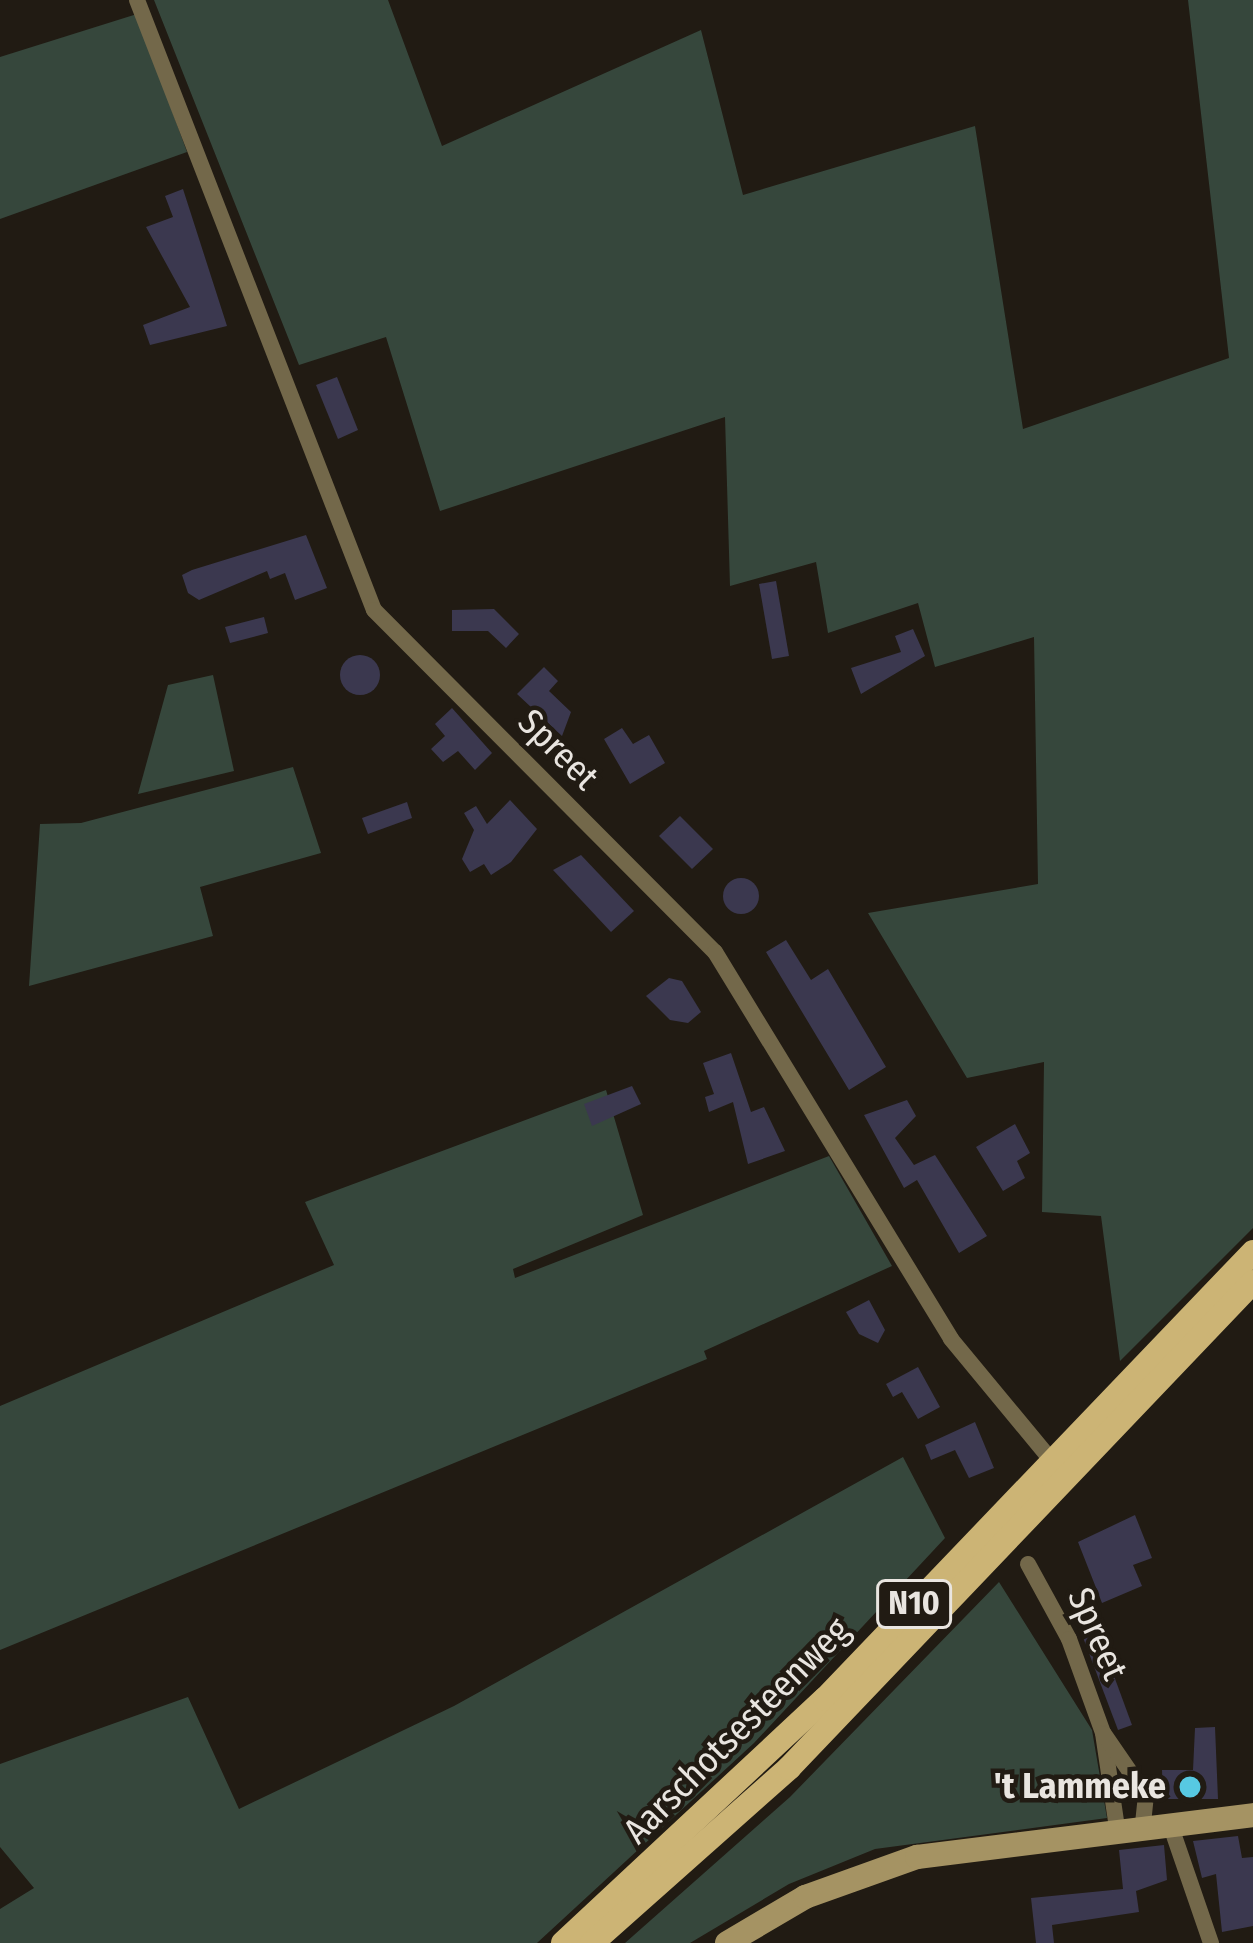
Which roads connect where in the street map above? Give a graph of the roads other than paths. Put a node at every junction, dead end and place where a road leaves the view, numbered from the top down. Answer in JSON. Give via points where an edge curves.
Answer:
{"nodes":[{"id":1,"x":137,"y":0,"type":"edge"},
{"id":2,"x":1253,"y":1252,"type":"edge"},
{"id":3,"x":1253,"y":1282,"type":"edge"},
{"id":4,"x":1057,"y":1467,"type":"junction"},
{"id":5,"x":1028,"y":1564,"type":"dead end"},
{"id":6,"x":1103,"y":1733,"type":"junction"},
{"id":7,"x":1253,"y":1815,"type":"edge"},
{"id":8,"x":1170,"y":1824,"type":"junction"},
{"id":9,"x":1143,"y":1825,"type":"junction"},
{"id":10,"x":1117,"y":1828,"type":"junction"},
{"id":11,"x":563,"y":1943,"type":"edge"},
{"id":12,"x":592,"y":1943,"type":"edge"},
{"id":13,"x":727,"y":1943,"type":"edge"},
{"id":14,"x":1211,"y":1943,"type":"edge"}],
"edges":[{"from":1,"to":4,"type":"street","name":"Spreet","via":[[374,610],[715,952],[951,1339]]},
{"from":2,"to":4,"type":"main road","name":"Aarschotsesteenweg","number":"N10"},
{"from":3,"to":4,"type":"main road","name":"Aarschotsesteenweg","number":"N10"},
{"from":4,"to":11,"type":"main road","name":"Aarschotsesteenweg","number":"N10","via":[[825,1699]]},
{"from":4,"to":12,"type":"main road","name":"Aarschotsesteenweg","number":"N10","via":[[789,1768]]},
{"from":5,"to":6,"type":"street","name":"Spreet","via":[[1069,1639]]},
{"from":6,"to":9,"type":"street","name":"Spreet","via":[[1146,1795]]},
{"from":6,"to":10,"type":"street","name":"Spreet"},
{"from":7,"to":8,"type":"street"},
{"from":8,"to":9,"type":"street"},
{"from":8,"to":14,"type":"street"},
{"from":9,"to":10,"type":"street"},
{"from":10,"to":13,"type":"street","via":[[916,1857],[805,1897]]}]}
